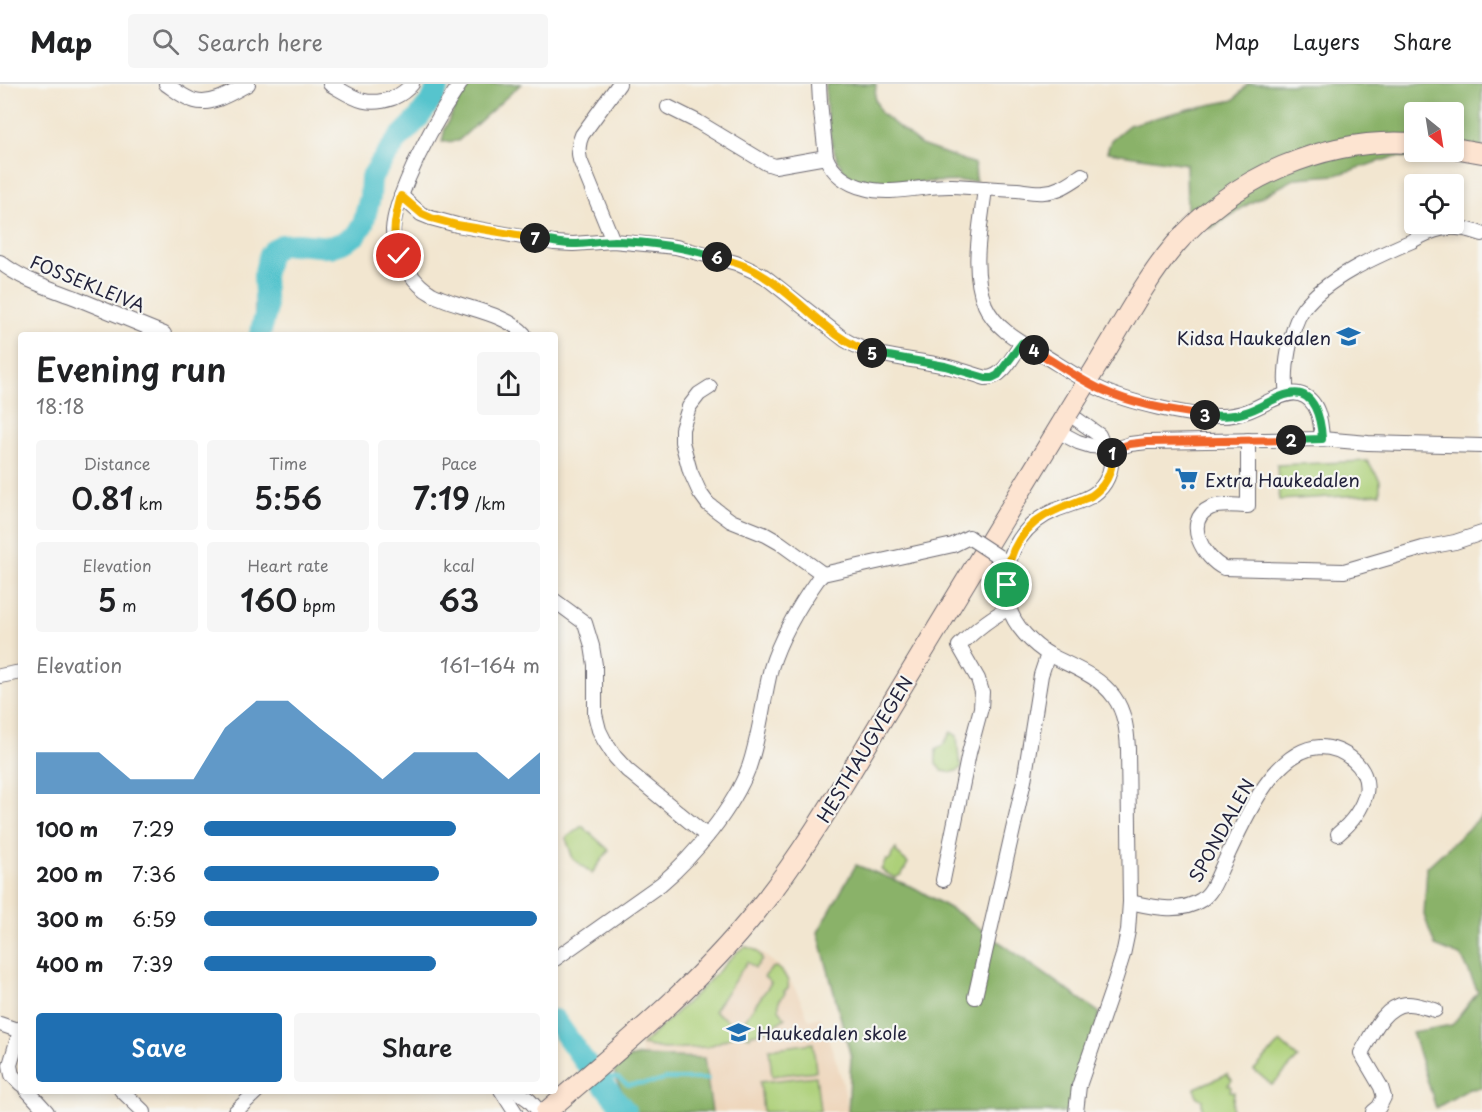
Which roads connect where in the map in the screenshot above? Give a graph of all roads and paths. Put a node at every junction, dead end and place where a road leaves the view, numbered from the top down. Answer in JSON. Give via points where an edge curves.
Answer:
{"nodes":[{"id":1,"x":166,"y":84,"type":"edge"},
{"id":2,"x":248,"y":84,"type":"edge"},
{"id":3,"x":330,"y":84,"type":"edge"},
{"id":4,"x":412,"y":84,"type":"edge"},
{"id":5,"x":460,"y":84,"type":"edge"},
{"id":6,"x":619,"y":84,"type":"edge"},
{"id":7,"x":819,"y":84,"type":"edge"},
{"id":8,"x":668,"y":107,"type":"dead end"},
{"id":9,"x":1404,"y":143,"type":"edge"},
{"id":10,"x":1464,"y":150,"type":"edge"},
{"id":11,"x":1482,"y":153,"type":"edge"},
{"id":12,"x":826,"y":157,"type":"junction"},
{"id":13,"x":1082,"y":175,"type":"dead end"},
{"id":14,"x":985,"y":188,"type":"junction"},
{"id":15,"x":401,"y":196,"type":"junction"},
{"id":16,"x":1482,"y":234,"type":"edge"},
{"id":17,"x":613,"y":241,"type":"junction"},
{"id":18,"x":0,"y":262,"type":"edge"},
{"id":19,"x":159,"y":332,"type":"edge"},
{"id":20,"x":522,"y":332,"type":"edge"},
{"id":21,"x":1022,"y":343,"type":"junction"},
{"id":22,"x":710,"y":387,"type":"dead end"},
{"id":23,"x":1287,"y":394,"type":"junction"},
{"id":24,"x":1068,"y":412,"type":"junction"},
{"id":25,"x":1057,"y":431,"type":"junction"},
{"id":26,"x":1322,"y":439,"type":"junction"},
{"id":27,"x":1248,"y":440,"type":"junction"},
{"id":28,"x":1482,"y":446,"type":"edge"},
{"id":29,"x":1108,"y":448,"type":"junction"},
{"id":30,"x":1482,"y":533,"type":"edge"},
{"id":31,"x":1004,"y":560,"type":"junction"},
{"id":32,"x":823,"y":574,"type":"junction"},
{"id":33,"x":558,"y":603,"type":"edge"},
{"id":34,"x":1010,"y":608,"type":"junction"},
{"id":35,"x":1048,"y":654,"type":"junction"},
{"id":36,"x":18,"y":673,"type":"edge"},
{"id":37,"x":0,"y":676,"type":"edge"},
{"id":38,"x":1338,"y":834,"type":"dead end"},
{"id":39,"x":707,"y":836,"type":"junction"},
{"id":40,"x":943,"y":880,"type":"dead end"},
{"id":41,"x":1130,"y":902,"type":"junction"},
{"id":42,"x":558,"y":957,"type":"edge"},
{"id":43,"x":975,"y":997,"type":"dead end"},
{"id":44,"x":1435,"y":1010,"type":"dead end"},
{"id":45,"x":0,"y":1024,"type":"edge"},
{"id":46,"x":18,"y":1029,"type":"edge"},
{"id":47,"x":18,"y":1037,"type":"edge"},
{"id":48,"x":18,"y":1081,"type":"edge"},
{"id":49,"x":31,"y":1094,"type":"edge"},
{"id":50,"x":125,"y":1094,"type":"edge"},
{"id":51,"x":254,"y":1094,"type":"edge"},
{"id":52,"x":503,"y":1094,"type":"edge"},
{"id":53,"x":521,"y":1094,"type":"edge"},
{"id":54,"x":47,"y":1112,"type":"edge"},
{"id":55,"x":144,"y":1112,"type":"edge"},
{"id":56,"x":235,"y":1112,"type":"edge"},
{"id":57,"x":514,"y":1112,"type":"edge"},
{"id":58,"x":540,"y":1112,"type":"edge"},
{"id":59,"x":546,"y":1112,"type":"edge"},
{"id":60,"x":1076,"y":1112,"type":"edge"},
{"id":61,"x":1373,"y":1112,"type":"edge"}],
"edges":[{"from":1,"to":2,"type":"street","via":[[201,102]]},
{"from":3,"to":4,"type":"street","via":[[372,103],[398,95]]},
{"from":5,"to":15,"type":"street","via":[[416,157]]},
{"from":6,"to":17,"type":"street","via":[[582,135],[578,151]]},
{"from":7,"to":12,"type":"street"},
{"from":8,"to":12,"type":"street","via":[[775,166]]},
{"from":9,"to":24,"type":"main road","name":"HESTHAUGVEGEN","bridge":true,"via":[[1368,144],[1290,163],[1237,190],[1206,214],[1175,245],[1150,280]]},
{"from":10,"to":11,"type":"main road"},
{"from":12,"to":14,"type":"street","via":[[848,183],[865,189]]},
{"from":13,"to":14,"type":"street","via":[[1064,187],[1042,192]]},
{"from":14,"to":21,"type":"street","via":[[977,264],[982,296],[1000,327]]},
{"from":15,"to":17,"type":"street","via":[[422,214],[457,225],[554,243]]},
{"from":15,"to":20,"type":"street","via":[[394,224],[395,244],[420,286],[515,325]]},
{"from":16,"to":23,"type":"street","via":[[1463,228],[1432,232],[1365,263],[1320,293],[1297,321],[1286,363]]},
{"from":17,"to":21,"type":"street","via":[[676,247],[752,269],[845,340],[871,353],[992,378],[1004,369]]},
{"from":18,"to":19,"type":"street","name":"FOSSEKLEIVA","via":[[35,283]]},
{"from":21,"to":23,"type":"street","via":[[1099,388],[1175,411],[1233,415]]},
{"from":22,"to":32,"type":"street","via":[[689,407],[682,429],[690,471],[700,493],[731,521],[780,543]]},
{"from":23,"to":26,"type":"street","via":[[1302,395],[1312,403],[1319,416]]},
{"from":24,"to":25,"type":"main road","name":"HESTHAUGVEGEN"},
{"from":24,"to":29,"type":"street","via":[[1099,435]]},
{"from":25,"to":29,"type":"street","via":[[1078,442]]},
{"from":25,"to":59,"type":"main road","name":"HESTHAUGVEGEN","via":[[854,767],[800,853],[756,912],[664,1010]]},
{"from":26,"to":27,"type":"street"},
{"from":26,"to":28,"type":"street"},
{"from":27,"to":29,"type":"street","via":[[1147,442]]},
{"from":27,"to":30,"type":"street","via":[[1248,506],[1216,506],[1204,512],[1197,522],[1203,549],[1224,568],[1344,571]]},
{"from":29,"to":31,"type":"street","via":[[1111,467],[1101,488],[1036,521]]},
{"from":31,"to":32,"type":"street","bridge":true,"via":[[969,537],[945,547]]},
{"from":31,"to":34,"type":"street"},
{"from":32,"to":39,"type":"street","via":[[780,642],[750,764]]},
{"from":33,"to":39,"type":"street","via":[[585,623],[595,665],[595,714],[604,740],[627,770]]},
{"from":34,"to":35,"type":"street","via":[[1023,633]]},
{"from":34,"to":40,"type":"street","via":[[959,646],[978,679],[981,708]]},
{"from":35,"to":41,"type":"street","via":[[1103,685],[1114,696],[1124,718]]},
{"from":35,"to":43,"type":"street"},
{"from":36,"to":37,"type":"street"},
{"from":38,"to":41,"type":"street","name":"SPONDALEN","via":[[1361,804],[1366,784],[1361,769],[1347,755],[1329,747],[1316,748],[1289,760],[1268,781],[1211,890],[1202,899],[1171,908]]},
{"from":39,"to":42,"type":"street","via":[[661,884]]},
{"from":41,"to":60,"type":"street","via":[[1123,956],[1079,1086]]},
{"from":44,"to":61,"type":"street","via":[[1406,1004],[1387,1014],[1377,1025],[1361,1053],[1384,1097]]},
{"from":45,"to":46,"type":"street"},
{"from":47,"to":48,"type":"street","via":[[10,1065]]},
{"from":49,"to":54,"type":"street"},
{"from":50,"to":55,"type":"street"},
{"from":51,"to":56,"type":"street"},
{"from":52,"to":57,"type":"street"},
{"from":53,"to":58,"type":"street"}]}
